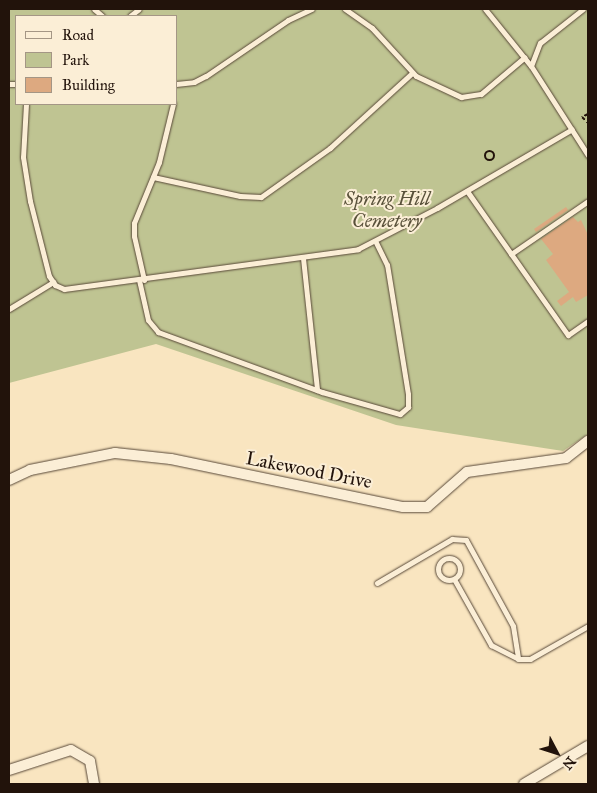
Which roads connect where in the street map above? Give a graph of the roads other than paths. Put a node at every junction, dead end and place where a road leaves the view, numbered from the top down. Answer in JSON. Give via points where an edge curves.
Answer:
{"nodes":[{"id":1,"x":293,"y":9,"type":"edge"},
{"id":2,"x":312,"y":9,"type":"edge"},
{"id":3,"x":345,"y":9,"type":"edge"},
{"id":4,"x":486,"y":9,"type":"edge"},
{"id":5,"x":584,"y":9,"type":"edge"},
{"id":6,"x":295,"y":16,"type":"junction"},
{"id":7,"x":525,"y":57,"type":"junction"},
{"id":8,"x":531,"y":66,"type":"junction"},
{"id":9,"x":412,"y":73,"type":"junction"},
{"id":10,"x":178,"y":84,"type":"edge"},
{"id":11,"x":26,"y":105,"type":"edge"},
{"id":12,"x":173,"y":105,"type":"edge"},
{"id":13,"x":572,"y":129,"type":"junction"},
{"id":14,"x":588,"y":155,"type":"edge"},
{"id":15,"x":153,"y":176,"type":"junction"},
{"id":16,"x":467,"y":192,"type":"junction"},
{"id":17,"x":588,"y":201,"type":"edge"},
{"id":18,"x":376,"y":242,"type":"junction"},
{"id":19,"x":510,"y":254,"type":"junction"},
{"id":20,"x":303,"y":258,"type":"junction"},
{"id":21,"x":141,"y":280,"type":"junction"},
{"id":22,"x":52,"y":282,"type":"junction"},
{"id":23,"x":9,"y":309,"type":"edge"},
{"id":24,"x":588,"y":321,"type":"edge"},
{"id":25,"x":317,"y":390,"type":"junction"},
{"id":26,"x":588,"y":441,"type":"edge"},
{"id":27,"x":9,"y":480,"type":"edge"},
{"id":28,"x":436,"y":548,"type":"junction"},
{"id":29,"x":444,"y":558,"type":"junction"},
{"id":30,"x":454,"y":579,"type":"junction"},
{"id":31,"x":377,"y":583,"type":"dead end"},
{"id":32,"x":588,"y":626,"type":"edge"},
{"id":33,"x":518,"y":659,"type":"junction"},
{"id":34,"x":588,"y":746,"type":"edge"},
{"id":35,"x":9,"y":770,"type":"edge"},
{"id":36,"x":94,"y":784,"type":"edge"},
{"id":37,"x":524,"y":784,"type":"edge"}],
"edges":[{"from":1,"to":6,"type":"lane"},
{"from":2,"to":6,"type":"lane"},
{"from":3,"to":9,"type":"lane","via":[[372,28]]},
{"from":4,"to":7,"type":"lane"},
{"from":5,"to":8,"type":"lane","via":[[540,43]]},
{"from":6,"to":10,"type":"lane","via":[[206,76],[194,82]]},
{"from":7,"to":8,"type":"lane"},
{"from":7,"to":9,"type":"lane","via":[[473,97],[453,94]]},
{"from":8,"to":13,"type":"lane"},
{"from":9,"to":15,"type":"lane","via":[[330,148],[261,197],[249,198]]},
{"from":11,"to":22,"type":"lane","via":[[23,136],[26,179],[36,231]]},
{"from":12,"to":15,"type":"lane","via":[[168,132]]},
{"from":13,"to":14,"type":"lane"},
{"from":13,"to":16,"type":"lane"},
{"from":15,"to":21,"type":"lane","via":[[134,223]]},
{"from":16,"to":18,"type":"lane"},
{"from":16,"to":19,"type":"lane"},
{"from":17,"to":19,"type":"lane"},
{"from":18,"to":20,"type":"lane","via":[[343,253]]},
{"from":18,"to":25,"type":"lane","via":[[387,265],[408,406],[396,415]]},
{"from":19,"to":24,"type":"lane","via":[[568,336]]},
{"from":20,"to":21,"type":"lane"},
{"from":20,"to":25,"type":"lane"},
{"from":21,"to":22,"type":"lane","via":[[73,289],[64,289]]},
{"from":21,"to":25,"type":"lane","via":[[148,320],[158,332]]},
{"from":22,"to":23,"type":"lane"},
{"from":26,"to":27,"type":"street","name":"Lakewood Drive","via":[[566,458],[467,472],[427,506],[403,507],[171,460],[115,453],[30,470]]},
{"from":28,"to":29,"type":"lane"},
{"from":28,"to":31,"type":"lane"},
{"from":28,"to":33,"type":"lane","via":[[452,539],[466,540],[513,626]]},
{"from":29,"to":30,"type":"lane","via":[[438,567],[439,574],[444,579]]},
{"from":29,"to":30,"type":"lane","via":[[459,562],[461,570]]},
{"from":30,"to":33,"type":"lane","via":[[491,645]]},
{"from":32,"to":33,"type":"lane","via":[[530,659]]},
{"from":34,"to":37,"type":"street"},
{"from":35,"to":36,"type":"street","via":[[71,750],[90,760]]}]}
